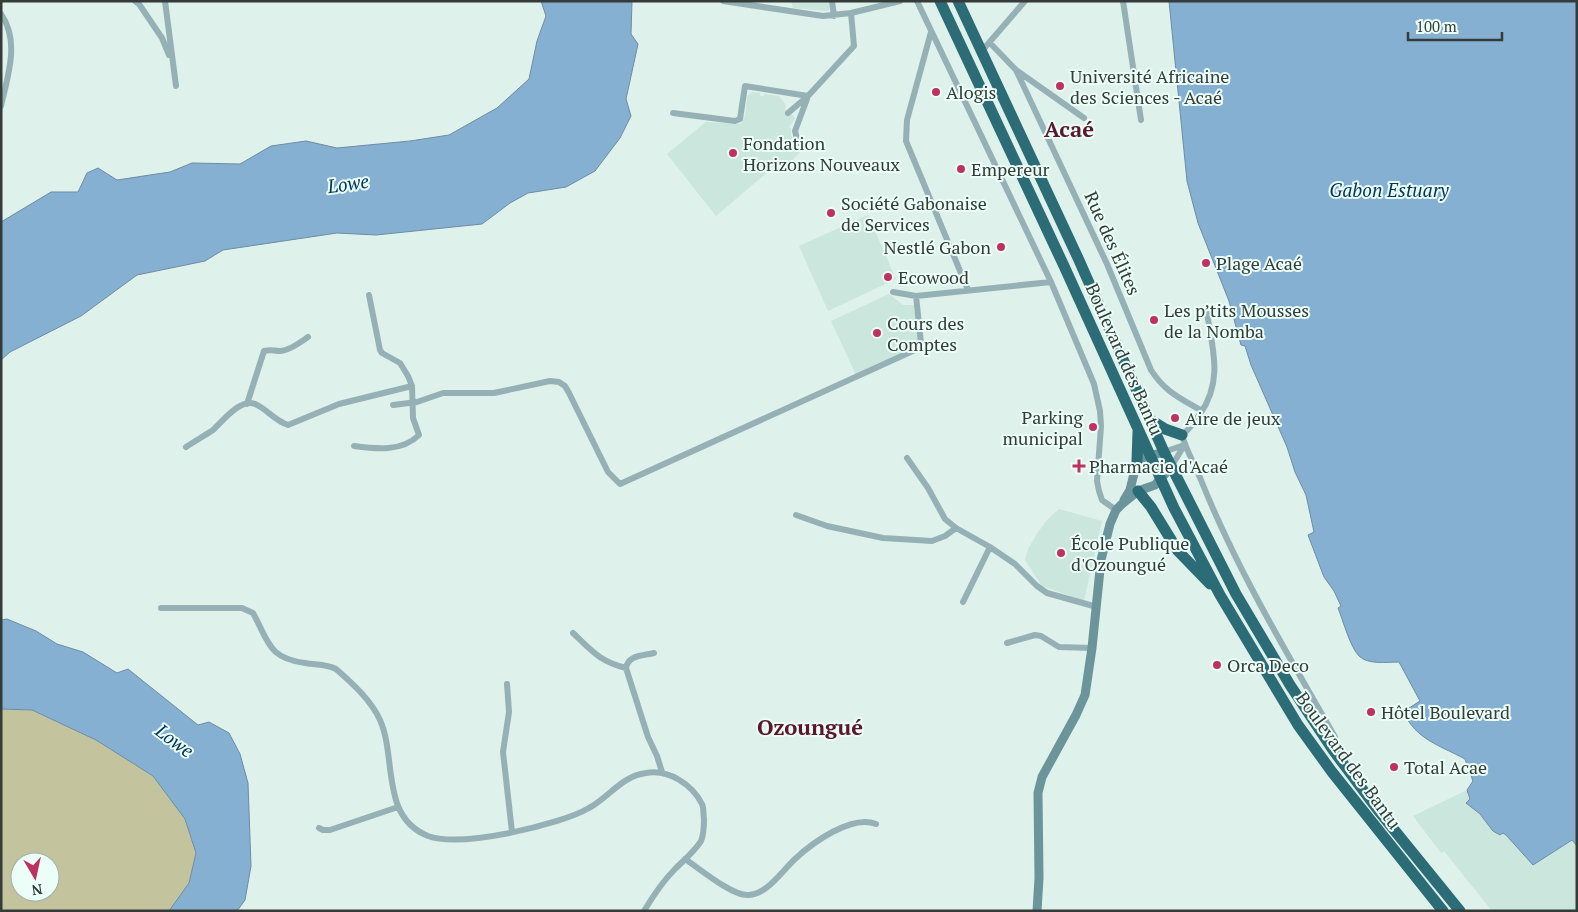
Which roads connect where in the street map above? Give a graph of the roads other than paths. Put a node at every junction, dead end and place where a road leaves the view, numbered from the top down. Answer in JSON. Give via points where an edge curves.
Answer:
{"nodes":[{"id":1,"x":135,"y":1,"type":"edge"},
{"id":2,"x":165,"y":1,"type":"edge"},
{"id":3,"x":723,"y":1,"type":"edge"},
{"id":4,"x":832,"y":1,"type":"edge"},
{"id":5,"x":900,"y":1,"type":"edge"},
{"id":6,"x":917,"y":1,"type":"edge"},
{"id":7,"x":940,"y":1,"type":"edge"},
{"id":8,"x":958,"y":1,"type":"edge"},
{"id":9,"x":1024,"y":1,"type":"edge"},
{"id":10,"x":1123,"y":1,"type":"edge"},
{"id":11,"x":851,"y":13,"type":"junction"},
{"id":12,"x":1,"y":14,"type":"edge"},
{"id":13,"x":834,"y":16,"type":"junction"},
{"id":14,"x":931,"y":32,"type":"junction"},
{"id":15,"x":990,"y":43,"type":"junction"},
{"id":16,"x":981,"y":52,"type":"junction"},
{"id":17,"x":172,"y":63,"type":"junction"},
{"id":18,"x":1016,"y":70,"type":"junction"},
{"id":19,"x":176,"y":86,"type":"dead end"},
{"id":20,"x":808,"y":96,"type":"junction"},
{"id":21,"x":1,"y":106,"type":"edge"},
{"id":22,"x":674,"y":113,"type":"dead end"},
{"id":23,"x":788,"y":113,"type":"dead end"},
{"id":24,"x":1084,"y":118,"type":"dead end"},
{"id":25,"x":1141,"y":120,"type":"dead end"},
{"id":26,"x":798,"y":143,"type":"dead end"},
{"id":27,"x":1051,"y":282,"type":"junction"},
{"id":28,"x":968,"y":290,"type":"junction"},
{"id":29,"x":893,"y":292,"type":"dead end"},
{"id":30,"x":369,"y":295,"type":"dead end"},
{"id":31,"x":916,"y":296,"type":"junction"},
{"id":32,"x":1207,"y":314,"type":"dead end"},
{"id":33,"x":308,"y":337,"type":"dead end"},
{"id":34,"x":412,"y":386,"type":"junction"},
{"id":35,"x":412,"y":403,"type":"junction"},
{"id":36,"x":247,"y":404,"type":"junction"},
{"id":37,"x":393,"y":405,"type":"dead end"},
{"id":38,"x":1202,"y":411,"type":"junction"},
{"id":39,"x":1149,"y":419,"type":"junction"},
{"id":40,"x":1138,"y":428,"type":"junction"},
{"id":41,"x":1183,"y":440,"type":"junction"},
{"id":42,"x":354,"y":446,"type":"dead end"},
{"id":43,"x":186,"y":447,"type":"dead end"},
{"id":44,"x":1164,"y":452,"type":"junction"},
{"id":45,"x":1150,"y":456,"type":"junction"},
{"id":46,"x":907,"y":458,"type":"dead end"},
{"id":47,"x":1137,"y":461,"type":"junction"},
{"id":48,"x":1171,"y":466,"type":"junction"},
{"id":49,"x":1161,"y":479,"type":"junction"},
{"id":50,"x":1138,"y":491,"type":"junction"},
{"id":51,"x":1119,"y":507,"type":"junction"},
{"id":52,"x":796,"y":515,"type":"dead end"},
{"id":53,"x":956,"y":528,"type":"junction"},
{"id":54,"x":990,"y":546,"type":"junction"},
{"id":55,"x":1220,"y":595,"type":"junction"},
{"id":56,"x":963,"y":602,"type":"dead end"},
{"id":57,"x":1097,"y":607,"type":"junction"},
{"id":58,"x":161,"y":608,"type":"dead end"},
{"id":59,"x":573,"y":633,"type":"dead end"},
{"id":60,"x":1006,"y":643,"type":"dead end"},
{"id":61,"x":1092,"y":648,"type":"junction"},
{"id":62,"x":654,"y":653,"type":"dead end"},
{"id":63,"x":626,"y":668,"type":"junction"},
{"id":64,"x":507,"y":684,"type":"dead end"},
{"id":65,"x":1335,"y":737,"type":"dead end"},
{"id":66,"x":662,"y":772,"type":"junction"},
{"id":67,"x":398,"y":807,"type":"junction"},
{"id":68,"x":876,"y":824,"type":"dead end"},
{"id":69,"x":319,"y":828,"type":"dead end"},
{"id":70,"x":512,"y":832,"type":"junction"},
{"id":71,"x":685,"y":859,"type":"junction"},
{"id":72,"x":647,"y":910,"type":"edge"},
{"id":73,"x":1037,"y":911,"type":"edge"},
{"id":74,"x":1443,"y":911,"type":"edge"},
{"id":75,"x":1460,"y":911,"type":"edge"}],
"edges":[{"from":1,"to":17,"type":"street","via":[[162,38]]},
{"from":2,"to":17,"type":"street"},
{"from":3,"to":13,"type":"street"},
{"from":4,"to":13,"type":"street"},
{"from":5,"to":11,"type":"street"},
{"from":6,"to":14,"type":"street"},
{"from":7,"to":40,"type":"highway","name":"Boulevard des Bantu"},
{"from":8,"to":16,"type":"highway","name":"Boulevard des Bantu"},
{"from":9,"to":15,"type":"street"},
{"from":10,"to":25,"type":"street"},
{"from":11,"to":13,"type":"street"},
{"from":11,"to":20,"type":"street","via":[[854,46]]},
{"from":12,"to":21,"type":"street","via":[[12,43]]},
{"from":14,"to":27,"type":"street"},
{"from":14,"to":28,"type":"street","via":[[907,120],[906,141]]},
{"from":15,"to":16,"type":"street"},
{"from":15,"to":18,"type":"street"},
{"from":16,"to":39,"type":"highway","name":"Boulevard des Bantu"},
{"from":17,"to":19,"type":"street"},
{"from":18,"to":24,"type":"street"},
{"from":18,"to":38,"type":"street","name":"Rue des Élites","via":[[1107,264],[1151,370],[1166,389]]},
{"from":20,"to":22,"type":"street","via":[[745,86],[740,119],[734,121]]},
{"from":20,"to":23,"type":"street"},
{"from":20,"to":26,"type":"street","via":[[795,131]]},
{"from":27,"to":28,"type":"street"},
{"from":27,"to":51,"type":"street","via":[[1094,384],[1101,426],[1099,491],[1102,500]]},
{"from":28,"to":31,"type":"street"},
{"from":29,"to":31,"type":"street"},
{"from":30,"to":34,"type":"street","via":[[380,350],[400,363]]},
{"from":31,"to":35,"type":"street","via":[[921,343],[915,350],[620,484],[608,472],[569,393],[558,382],[543,382],[494,393],[444,393]]},
{"from":32,"to":38,"type":"street","via":[[1215,374],[1209,399]]},
{"from":33,"to":36,"type":"street","via":[[282,351],[264,351]]},
{"from":34,"to":35,"type":"street"},
{"from":34,"to":36,"type":"street","via":[[339,404],[288,425],[256,404]]},
{"from":35,"to":37,"type":"street"},
{"from":35,"to":42,"type":"street","via":[[418,436],[400,446]]},
{"from":36,"to":43,"type":"street","via":[[234,410]]},
{"from":38,"to":41,"type":"street"},
{"from":39,"to":41,"type":"highway"},
{"from":39,"to":44,"type":"highway","name":"Boulevard des Bantu"},
{"from":40,"to":45,"type":"highway","name":"Boulevard des Bantu"},
{"from":40,"to":47,"type":"highway"},
{"from":41,"to":44,"type":"street"},
{"from":41,"to":48,"type":"street"},
{"from":41,"to":65,"type":"street","via":[[1250,587]]},
{"from":44,"to":45,"type":"street"},
{"from":44,"to":48,"type":"highway","name":"Boulevard des Bantu"},
{"from":45,"to":47,"type":"street"},
{"from":45,"to":49,"type":"highway","name":"Boulevard des Bantu"},
{"from":46,"to":53,"type":"street","via":[[945,519]]},
{"from":47,"to":51,"type":"street","via":[[1130,490]]},
{"from":48,"to":49,"type":"street"},
{"from":48,"to":75,"type":"highway","name":"Boulevard des Bantu","via":[[1236,594],[1290,685],[1378,810]]},
{"from":49,"to":50,"type":"street","via":[[1150,488]]},
{"from":49,"to":55,"type":"highway","name":"Boulevard des Bantu"},
{"from":50,"to":51,"type":"street"},
{"from":50,"to":55,"type":"highway","via":[[1178,551]]},
{"from":51,"to":57,"type":"street","via":[[1104,547]]},
{"from":52,"to":53,"type":"street","via":[[827,526],[883,538],[932,541]]},
{"from":53,"to":54,"type":"street"},
{"from":54,"to":56,"type":"street"},
{"from":54,"to":57,"type":"street","via":[[1047,593]]},
{"from":55,"to":74,"type":"highway","name":"Boulevard des Bantu","via":[[1298,725]]},
{"from":57,"to":61,"type":"street"},
{"from":58,"to":67,"type":"street","via":[[248,610],[253,613],[274,652],[282,657],[336,669],[364,697],[380,720]]},
{"from":59,"to":63,"type":"street","via":[[608,663]]},
{"from":60,"to":61,"type":"street","via":[[1034,635],[1059,647]]},
{"from":61,"to":73,"type":"street","via":[[1082,704],[1042,777],[1038,793]]},
{"from":62,"to":63,"type":"street","via":[[631,658]]},
{"from":63,"to":66,"type":"street"},
{"from":64,"to":70,"type":"street","via":[[509,712],[503,752]]},
{"from":66,"to":70,"type":"street","via":[[647,772],[623,781],[581,813]]},
{"from":66,"to":71,"type":"street","via":[[680,780],[702,805],[703,834]]},
{"from":67,"to":69,"type":"street","via":[[330,830]]},
{"from":67,"to":70,"type":"street","via":[[416,828],[428,836],[444,840],[485,838]]},
{"from":68,"to":71,"type":"street","via":[[854,824],[823,838],[797,857],[762,891],[752,895],[733,892]]},
{"from":71,"to":72,"type":"street","via":[[657,891]]}]}
